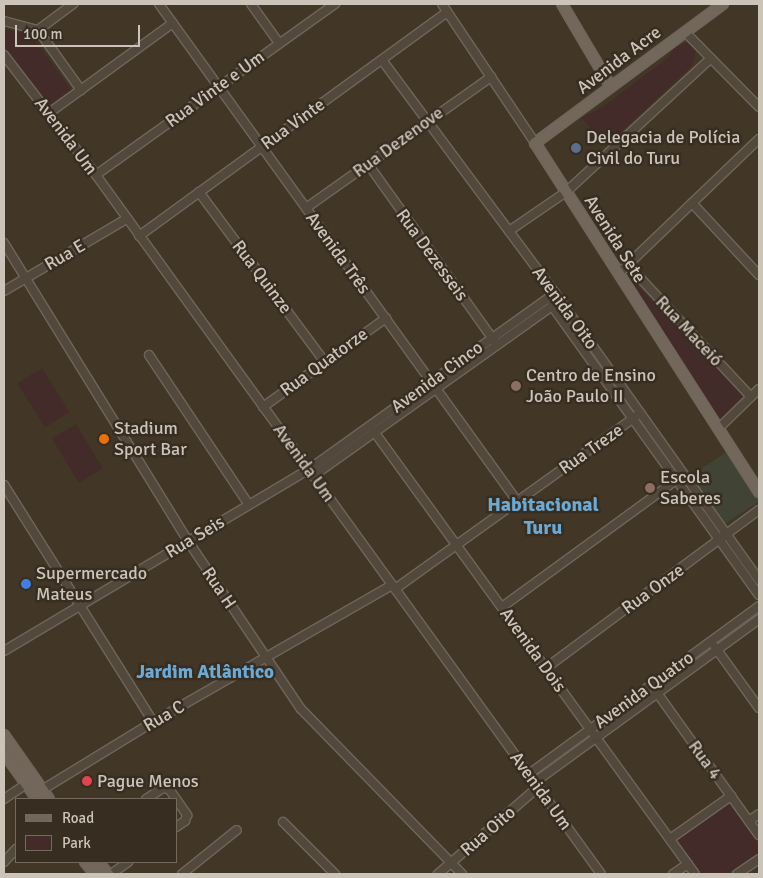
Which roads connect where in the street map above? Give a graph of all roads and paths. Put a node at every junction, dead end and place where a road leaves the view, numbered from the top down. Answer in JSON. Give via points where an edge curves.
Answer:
{"nodes":[{"id":1,"x":73,"y":4,"type":"edge"},
{"id":2,"x":159,"y":4,"type":"edge"},
{"id":3,"x":251,"y":4,"type":"edge"},
{"id":4,"x":335,"y":4,"type":"edge"},
{"id":5,"x":442,"y":4,"type":"edge"},
{"id":6,"x":562,"y":4,"type":"edge"},
{"id":7,"x":723,"y":4,"type":"edge"},
{"id":8,"x":447,"y":12,"type":"junction"},
{"id":9,"x":4,"y":22,"type":"edge"},
{"id":10,"x":173,"y":23,"type":"junction"},
{"id":11,"x":38,"y":30,"type":"junction"},
{"id":12,"x":685,"y":32,"type":"junction"},
{"id":13,"x":279,"y":44,"type":"junction"},
{"id":14,"x":4,"y":55,"type":"edge"},
{"id":15,"x":710,"y":58,"type":"junction"},
{"id":16,"x":382,"y":60,"type":"junction"},
{"id":17,"x":491,"y":77,"type":"junction"},
{"id":18,"x":219,"y":87,"type":"junction"},
{"id":19,"x":610,"y":87,"type":"junction"},
{"id":20,"x":81,"y":90,"type":"junction"},
{"id":21,"x":759,"y":107,"type":"edge"},
{"id":22,"x":49,"y":113,"type":"junction"},
{"id":23,"x":428,"y":121,"type":"junction"},
{"id":24,"x":759,"y":139,"type":"edge"},
{"id":25,"x":534,"y":143,"type":"junction"},
{"id":26,"x":262,"y":147,"type":"junction"},
{"id":27,"x":368,"y":164,"type":"junction"},
{"id":28,"x":96,"y":175,"type":"junction"},
{"id":29,"x":199,"y":192,"type":"junction"},
{"id":30,"x":566,"y":192,"type":"junction"},
{"id":31,"x":692,"y":203,"type":"junction"},
{"id":32,"x":306,"y":208,"type":"junction"},
{"id":33,"x":126,"y":219,"type":"junction"},
{"id":34,"x":509,"y":231,"type":"junction"},
{"id":35,"x":139,"y":236,"type":"junction"},
{"id":36,"x":4,"y":243,"type":"edge"},
{"id":37,"x":628,"y":265,"type":"junction"},
{"id":38,"x":758,"y":271,"type":"edge"},
{"id":39,"x":618,"y":274,"type":"junction"},
{"id":40,"x":24,"y":279,"type":"junction"},
{"id":41,"x":4,"y":291,"type":"edge"},
{"id":42,"x":554,"y":293,"type":"junction"},
{"id":43,"x":552,"y":306,"type":"junction"},
{"id":44,"x":386,"y":318,"type":"junction"},
{"id":45,"x":492,"y":338,"type":"junction"},
{"id":46,"x":497,"y":345,"type":"junction"},
{"id":47,"x":149,"y":354,"type":"dead end"},
{"id":48,"x":325,"y":362,"type":"junction"},
{"id":49,"x":431,"y":382,"type":"junction"},
{"id":50,"x":436,"y":389,"type":"junction"},
{"id":51,"x":759,"y":389,"type":"edge"},
{"id":52,"x":751,"y":397,"type":"junction"},
{"id":53,"x":263,"y":406,"type":"junction"},
{"id":54,"x":641,"y":414,"type":"junction"},
{"id":55,"x":633,"y":419,"type":"junction"},
{"id":56,"x":373,"y":429,"type":"junction"},
{"id":57,"x":718,"y":429,"type":"junction"},
{"id":58,"x":311,"y":473,"type":"junction"},
{"id":59,"x":683,"y":474,"type":"junction"},
{"id":60,"x":676,"y":479,"type":"junction"},
{"id":61,"x":4,"y":485,"type":"edge"},
{"id":62,"x":759,"y":492,"type":"edge"},
{"id":63,"x":517,"y":501,"type":"junction"},
{"id":64,"x":249,"y":505,"type":"junction"},
{"id":65,"x":759,"y":510,"type":"edge"},
{"id":66,"x":727,"y":535,"type":"junction"},
{"id":67,"x":720,"y":540,"type":"junction"},
{"id":68,"x":188,"y":541,"type":"junction"},
{"id":69,"x":457,"y":545,"type":"junction"},
{"id":70,"x":759,"y":580,"type":"edge"},
{"id":71,"x":393,"y":587,"type":"junction"},
{"id":72,"x":759,"y":595,"type":"edge"},
{"id":73,"x":79,"y":606,"type":"junction"},
{"id":74,"x":759,"y":606,"type":"edge"},
{"id":75,"x":502,"y":607,"type":"junction"},
{"id":76,"x":759,"y":619,"type":"edge"},
{"id":77,"x":711,"y":641,"type":"junction"},
{"id":78,"x":717,"y":649,"type":"junction"},
{"id":79,"x":4,"y":651,"type":"edge"},
{"id":80,"x":266,"y":657,"type":"junction"},
{"id":81,"x":546,"y":668,"type":"junction"},
{"id":82,"x":651,"y":685,"type":"junction"},
{"id":83,"x":657,"y":693,"type":"junction"},
{"id":84,"x":759,"y":708,"type":"edge"},
{"id":85,"x":153,"y":722,"type":"junction"},
{"id":86,"x":590,"y":729,"type":"junction"},
{"id":87,"x":4,"y":735,"type":"edge"},
{"id":88,"x":596,"y":737,"type":"junction"},
{"id":89,"x":4,"y":753,"type":"edge"},
{"id":90,"x":529,"y":774,"type":"junction"},
{"id":91,"x":26,"y":784,"type":"junction"},
{"id":92,"x":536,"y":784,"type":"junction"},
{"id":93,"x":39,"y":795,"type":"edge"},
{"id":94,"x":731,"y":796,"type":"junction"},
{"id":95,"x":147,"y":798,"type":"edge"},
{"id":96,"x":175,"y":798,"type":"edge"},
{"id":97,"x":4,"y":799,"type":"edge"},
{"id":98,"x":178,"y":802,"type":"edge"},
{"id":99,"x":759,"y":814,"type":"edge"},
{"id":100,"x":749,"y":821,"type":"junction"},
{"id":101,"x":283,"y":822,"type":"dead end"},
{"id":102,"x":178,"y":827,"type":"edge"},
{"id":103,"x":237,"y":830,"type":"dead end"},
{"id":104,"x":759,"y":835,"type":"edge"},
{"id":105,"x":670,"y":839,"type":"junction"},
{"id":106,"x":15,"y":850,"type":"edge"},
{"id":107,"x":759,"y":859,"type":"edge"},
{"id":108,"x":4,"y":862,"type":"edge"},
{"id":109,"x":86,"y":863,"type":"edge"},
{"id":110,"x":99,"y":863,"type":"edge"},
{"id":111,"x":126,"y":863,"type":"edge"},
{"id":112,"x":451,"y":863,"type":"junction"},
{"id":113,"x":688,"y":864,"type":"junction"},
{"id":114,"x":95,"y":874,"type":"edge"},
{"id":115,"x":110,"y":874,"type":"edge"},
{"id":116,"x":182,"y":874,"type":"edge"},
{"id":117,"x":336,"y":874,"type":"edge"},
{"id":118,"x":438,"y":874,"type":"edge"},
{"id":119,"x":462,"y":874,"type":"edge"},
{"id":120,"x":601,"y":874,"type":"edge"},
{"id":121,"x":673,"y":874,"type":"edge"},
{"id":122,"x":695,"y":874,"type":"edge"},
{"id":123,"x":737,"y":874,"type":"edge"}],
"edges":[{"from":1,"to":11,"type":"street"},
{"from":2,"to":10,"type":"street","name":"Avenida Três"},
{"from":3,"to":13,"type":"street"},
{"from":4,"to":13,"type":"street","name":"Rua Vinte e Um"},
{"from":5,"to":8,"type":"street","name":"Avenida Sete"},
{"from":6,"to":19,"type":"main road"},
{"from":7,"to":12,"type":"main road","name":"Avenida Acre"},
{"from":8,"to":16,"type":"street","name":"Rua Vinte"},
{"from":8,"to":17,"type":"street","name":"Avenida Sete"},
{"from":9,"to":11,"type":"street"},
{"from":10,"to":18,"type":"street","name":"Avenida Três"},
{"from":10,"to":20,"type":"street"},
{"from":11,"to":20,"type":"street"},
{"from":12,"to":15,"type":"street"},
{"from":12,"to":19,"type":"main road","name":"Avenida Acre"},
{"from":13,"to":18,"type":"street","name":"Rua Vinte e Um"},
{"from":14,"to":22,"type":"street","name":"Avenida Um"},
{"from":15,"to":21,"type":"street"},
{"from":15,"to":30,"type":"street"},
{"from":16,"to":23,"type":"street","name":"Avenida Oito"},
{"from":16,"to":26,"type":"street","name":"Rua Vinte"},
{"from":17,"to":23,"type":"street","name":"Rua Dezenove"},
{"from":17,"to":25,"type":"street","name":"Avenida Sete"},
{"from":18,"to":26,"type":"street","name":"Avenida Três"},
{"from":18,"to":28,"type":"street","name":"Rua Vinte e Um"},
{"from":19,"to":25,"type":"main road","name":"Avenida Acre"},
{"from":20,"to":22,"type":"street"},
{"from":22,"to":28,"type":"street","name":"Avenida Um"},
{"from":23,"to":27,"type":"street","name":"Rua Dezenove"},
{"from":23,"to":34,"type":"street","name":"Avenida Oito"},
{"from":24,"to":31,"type":"street"},
{"from":25,"to":30,"type":"main road","name":"Avenida Sete"},
{"from":26,"to":29,"type":"street","name":"Rua Vinte"},
{"from":26,"to":32,"type":"street","name":"Avenida Três"},
{"from":27,"to":32,"type":"street","name":"Rua Dezenove"},
{"from":27,"to":45,"type":"street","name":"Rua Dezesseis"},
{"from":28,"to":33,"type":"street","name":"Avenida Um"},
{"from":29,"to":35,"type":"street","name":"Rua Vinte"},
{"from":29,"to":48,"type":"street","name":"Rua Quinze"},
{"from":30,"to":34,"type":"street"},
{"from":30,"to":39,"type":"main road","name":"Avenida Sete"},
{"from":31,"to":37,"type":"street"},
{"from":31,"to":38,"type":"street"},
{"from":32,"to":44,"type":"street","name":"Avenida Três"},
{"from":33,"to":35,"type":"street","name":"Avenida Um"},
{"from":33,"to":40,"type":"street","name":"Rua E"},
{"from":34,"to":42,"type":"street","name":"Avenida Oito"},
{"from":35,"to":53,"type":"street","name":"Avenida Um"},
{"from":36,"to":40,"type":"street","name":"Rua H"},
{"from":37,"to":39,"type":"street"},
{"from":37,"to":52,"type":"street","name":"Rua Maceió"},
{"from":39,"to":57,"type":"main road","name":"Avenida Sete"},
{"from":40,"to":41,"type":"street","name":"Rua E"},
{"from":40,"to":68,"type":"street","name":"Rua H"},
{"from":42,"to":43,"type":"street"},
{"from":42,"to":45,"type":"street","name":"Avenida Cinco"},
{"from":42,"to":54,"type":"street","name":"Avenida Oito"},
{"from":43,"to":46,"type":"street","name":"Avenida Cinco"},
{"from":43,"to":55,"type":"street"},
{"from":44,"to":48,"type":"street","name":"Rua Quatorze"},
{"from":44,"to":49,"type":"street","name":"Avenida Três"},
{"from":45,"to":46,"type":"street","name":"Rua Dezesseis"},
{"from":45,"to":49,"type":"street","name":"Avenida Cinco"},
{"from":46,"to":50,"type":"street","name":"Avenida Cinco"},
{"from":47,"to":64,"type":"street"},
{"from":48,"to":53,"type":"street","name":"Rua Quatorze"},
{"from":49,"to":50,"type":"street","name":"Avenida Três"},
{"from":49,"to":56,"type":"street","name":"Avenida Cinco"},
{"from":50,"to":56,"type":"street","name":"Avenida Cinco"},
{"from":50,"to":63,"type":"street","name":"Avenida Três"},
{"from":51,"to":52,"type":"street"},
{"from":52,"to":57,"type":"street"},
{"from":53,"to":58,"type":"street","name":"Avenida Um"},
{"from":54,"to":55,"type":"street","name":"Rua Treze"},
{"from":54,"to":59,"type":"street","name":"Avenida Oito"},
{"from":55,"to":60,"type":"street"},
{"from":55,"to":63,"type":"street","name":"Rua Treze"},
{"from":56,"to":58,"type":"street","name":"Avenida Cinco"},
{"from":56,"to":69,"type":"street","name":"Avenida Dois"},
{"from":57,"to":62,"type":"main road","name":"Avenida Sete"},
{"from":58,"to":64,"type":"street","name":"Rua Seis"},
{"from":58,"to":71,"type":"street","name":"Avenida Um"},
{"from":59,"to":60,"type":"street"},
{"from":59,"to":66,"type":"street","name":"Avenida Oito"},
{"from":60,"to":67,"type":"street"},
{"from":60,"to":75,"type":"street"},
{"from":61,"to":73,"type":"street"},
{"from":63,"to":69,"type":"street","name":"Rua Treze"},
{"from":64,"to":68,"type":"street","name":"Rua Seis"},
{"from":65,"to":66,"type":"street","name":"Rua Onze"},
{"from":66,"to":67,"type":"street","name":"Rua Onze"},
{"from":66,"to":70,"type":"street","name":"Avenida Oito"},
{"from":67,"to":72,"type":"street"},
{"from":67,"to":81,"type":"street","name":"Rua Onze"},
{"from":68,"to":73,"type":"street","name":"Rua Seis"},
{"from":68,"to":80,"type":"street","name":"Rua H"},
{"from":69,"to":71,"type":"street","name":"Rua Treze"},
{"from":69,"to":75,"type":"street","name":"Avenida Dois"},
{"from":71,"to":80,"type":"street","name":"Rua C"},
{"from":71,"to":90,"type":"street","name":"Avenida Um"},
{"from":73,"to":79,"type":"street","name":"Rua Seis"},
{"from":73,"to":85,"type":"street"},
{"from":74,"to":77,"type":"street","name":"Avenida Quatro"},
{"from":75,"to":81,"type":"street","name":"Avenida Dois"},
{"from":76,"to":78,"type":"street","name":"Avenida Quatro"},
{"from":77,"to":78,"type":"street"},
{"from":77,"to":82,"type":"street","name":"Avenida Quatro"},
{"from":78,"to":83,"type":"street","name":"Avenida Quatro"},
{"from":78,"to":84,"type":"street"},
{"from":80,"to":85,"type":"street","name":"Rua C"},
{"from":80,"to":112,"type":"street","name":"Rua H","via":[[306,715]]},
{"from":81,"to":86,"type":"street","name":"Avenida Dois"},
{"from":82,"to":83,"type":"street","name":"Rua 4"},
{"from":82,"to":86,"type":"street","name":"Avenida Quatro"},
{"from":83,"to":88,"type":"street","name":"Avenida Quatro"},
{"from":83,"to":94,"type":"street","name":"Rua 4"},
{"from":85,"to":93,"type":"street","name":"Rua C"},
{"from":86,"to":88,"type":"street","name":"Avenida Dois"},
{"from":86,"to":90,"type":"street","name":"Avenida Quatro"},
{"from":87,"to":93,"type":"main road"},
{"from":88,"to":92,"type":"street","name":"Avenida Quatro"},
{"from":88,"to":105,"type":"street","name":"Avenida Dois"},
{"from":89,"to":91,"type":"main road"},
{"from":90,"to":92,"type":"street","name":"Avenida Um"},
{"from":91,"to":93,"type":"main road"},
{"from":91,"to":97,"type":"street"},
{"from":92,"to":112,"type":"street","name":"Rua Oito"},
{"from":92,"to":120,"type":"street","name":"Avenida Um"},
{"from":94,"to":100,"type":"street","name":"Rua 4"},
{"from":94,"to":105,"type":"street"},
{"from":95,"to":96,"type":"street","via":[[162,788],[169,789]]},
{"from":98,"to":102,"type":"street","via":[[187,814],[185,822]]},
{"from":99,"to":100,"type":"street"},
{"from":100,"to":104,"type":"street","name":"Rua 4"},
{"from":101,"to":117,"type":"street"},
{"from":103,"to":116,"type":"street"},
{"from":105,"to":113,"type":"street","name":"Avenida Dois"},
{"from":106,"to":108,"type":"street"},
{"from":107,"to":123,"type":"street"},
{"from":109,"to":114,"type":"main road"},
{"from":110,"to":115,"type":"main road"},
{"from":111,"to":115,"type":"street"},
{"from":112,"to":118,"type":"street","name":"Rua Oito"},
{"from":112,"to":119,"type":"street","name":"Rua H"},
{"from":113,"to":121,"type":"street"},
{"from":113,"to":122,"type":"street","name":"Avenida Dois"}]}
